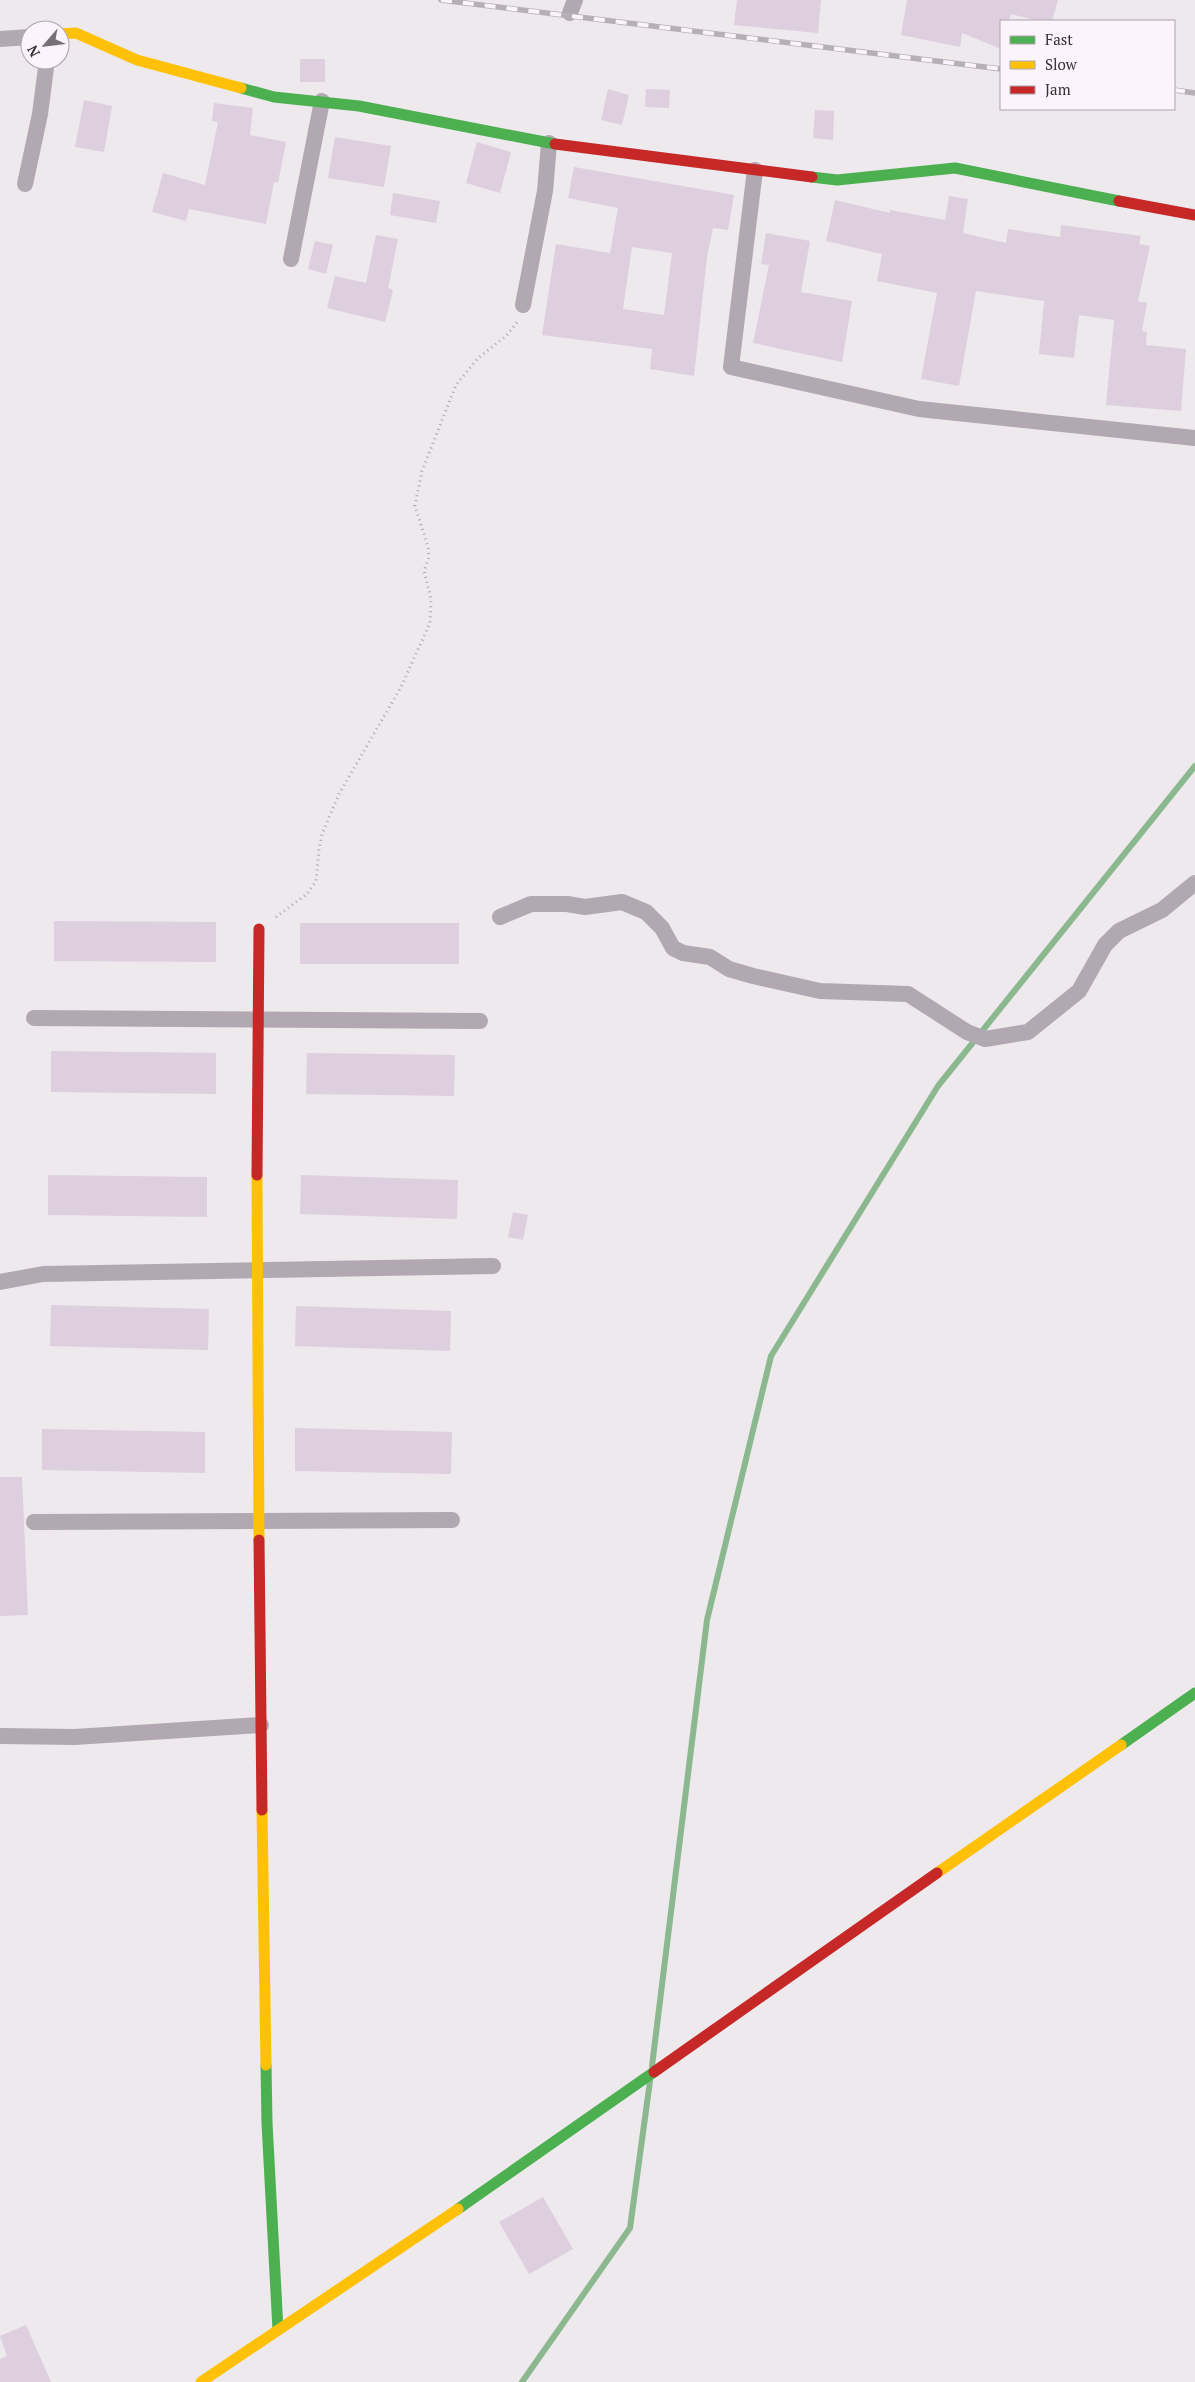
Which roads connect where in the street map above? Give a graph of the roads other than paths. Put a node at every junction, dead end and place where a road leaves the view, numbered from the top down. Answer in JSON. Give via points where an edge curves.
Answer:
{"nodes":[{"id":1,"x":70,"y":33,"type":"edge"},
{"id":2,"x":20,"y":38,"type":"edge"},
{"id":3,"x":0,"y":39,"type":"edge"},
{"id":4,"x":46,"y":70,"type":"edge"},
{"id":5,"x":322,"y":101,"type":"junction"},
{"id":6,"x":549,"y":143,"type":"junction"},
{"id":7,"x":755,"y":170,"type":"junction"},
{"id":8,"x":25,"y":184,"type":"dead end"},
{"id":9,"x":1195,"y":215,"type":"edge"},
{"id":10,"x":291,"y":259,"type":"dead end"},
{"id":11,"x":523,"y":306,"type":"road end"},
{"id":12,"x":1195,"y":438,"type":"edge"},
{"id":13,"x":1195,"y":882,"type":"edge"},
{"id":14,"x":500,"y":917,"type":"dead end"},
{"id":15,"x":259,"y":929,"type":"road end"},
{"id":16,"x":34,"y":1018,"type":"dead end"},
{"id":17,"x":258,"y":1018,"type":"junction"},
{"id":18,"x":480,"y":1021,"type":"dead end"},
{"id":19,"x":493,"y":1266,"type":"dead end"},
{"id":20,"x":256,"y":1269,"type":"junction"},
{"id":21,"x":0,"y":1282,"type":"edge"},
{"id":22,"x":452,"y":1520,"type":"dead end"},
{"id":23,"x":260,"y":1521,"type":"junction"},
{"id":24,"x":34,"y":1522,"type":"dead end"},
{"id":25,"x":1195,"y":1694,"type":"edge"},
{"id":26,"x":261,"y":1725,"type":"junction"},
{"id":27,"x":0,"y":1736,"type":"edge"},
{"id":28,"x":278,"y":2330,"type":"junction"},
{"id":29,"x":201,"y":2382,"type":"edge"}],
"edges":[{"from":1,"to":5,"type":"street","via":[[76,33],[137,60],[274,97]]},
{"from":2,"to":3,"type":"street"},
{"from":4,"to":8,"type":"street"},
{"from":5,"to":6,"type":"street"},
{"from":5,"to":10,"type":"street"},
{"from":6,"to":7,"type":"street"},
{"from":6,"to":11,"type":"street","via":[[545,190]]},
{"from":7,"to":9,"type":"street","via":[[838,180],[955,168]]},
{"from":7,"to":12,"type":"street","via":[[731,367],[919,409]]},
{"from":13,"to":14,"type":"street","via":[[1162,910],[1119,931],[1105,945],[1079,991],[1028,1032],[985,1039],[967,1032],[908,994],[820,991],[752,976],[729,969],[710,957],[683,953],[673,948],[662,928],[646,912],[622,902],[585,907],[531,904]]},
{"from":15,"to":17,"type":"street"},
{"from":16,"to":17,"type":"street"},
{"from":17,"to":18,"type":"street"},
{"from":17,"to":20,"type":"street"},
{"from":19,"to":20,"type":"street"},
{"from":20,"to":21,"type":"street","via":[[43,1274]]},
{"from":20,"to":23,"type":"street"},
{"from":22,"to":23,"type":"street"},
{"from":23,"to":24,"type":"street"},
{"from":23,"to":26,"type":"street"},
{"from":25,"to":28,"type":"street","via":[[462,2206]]},
{"from":26,"to":27,"type":"street","via":[[75,1737]]},
{"from":26,"to":28,"type":"street","via":[[267,2123]]},
{"from":28,"to":29,"type":"street"}]}
